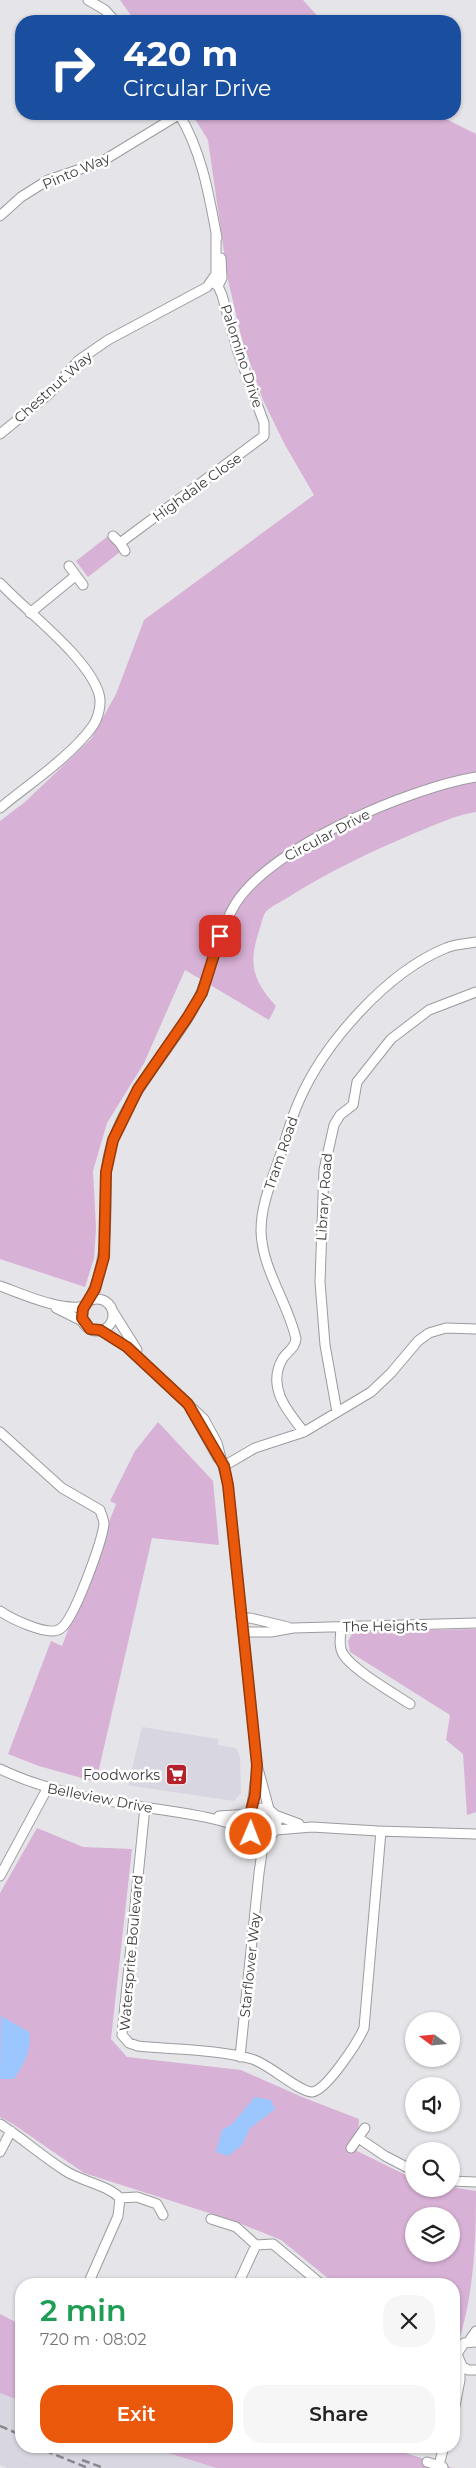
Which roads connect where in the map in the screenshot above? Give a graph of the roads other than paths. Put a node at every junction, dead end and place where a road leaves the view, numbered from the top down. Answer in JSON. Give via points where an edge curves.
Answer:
{"nodes":[{"id":1,"x":88,"y":0,"type":"edge"},
{"id":2,"x":110,"y":15,"type":"edge"},
{"id":3,"x":170,"y":120,"type":"edge"},
{"id":4,"x":183,"y":120,"type":"edge"},
{"id":5,"x":0,"y":216,"type":"edge"},
{"id":6,"x":215,"y":284,"type":"junction"},
{"id":7,"x":265,"y":426,"type":"joint"},
{"id":8,"x":0,"y":434,"type":"edge"},
{"id":9,"x":113,"y":536,"type":"dead end"},
{"id":10,"x":120,"y":542,"type":"junction"},
{"id":11,"x":125,"y":551,"type":"dead end"},
{"id":12,"x":69,"y":566,"type":"dead end"},
{"id":13,"x":74,"y":577,"type":"junction"},
{"id":14,"x":0,"y":583,"type":"edge"},
{"id":15,"x":82,"y":585,"type":"dead end"},
{"id":16,"x":30,"y":613,"type":"junction"},
{"id":17,"x":476,"y":777,"type":"edge"},
{"id":18,"x":0,"y":808,"type":"edge"},
{"id":19,"x":476,"y":942,"type":"edge"},
{"id":20,"x":476,"y":992,"type":"edge"},
{"id":21,"x":0,"y":1286,"type":"edge"},
{"id":22,"x":24,"y":1294,"type":"junction"},
{"id":23,"x":86,"y":1304,"type":"junction"},
{"id":24,"x":112,"y":1310,"type":"junction"},
{"id":25,"x":84,"y":1322,"type":"junction"},
{"id":26,"x":476,"y":1329,"type":"edge"},
{"id":27,"x":100,"y":1330,"type":"junction"},
{"id":28,"x":152,"y":1370,"type":"junction"},
{"id":29,"x":337,"y":1412,"type":"junction"},
{"id":30,"x":0,"y":1432,"type":"edge"},
{"id":31,"x":304,"y":1432,"type":"junction"},
{"id":32,"x":224,"y":1466,"type":"junction"},
{"id":33,"x":0,"y":1611,"type":"edge"},
{"id":34,"x":241,"y":1618,"type":"junction"},
{"id":35,"x":476,"y":1623,"type":"edge"},
{"id":36,"x":341,"y":1627,"type":"junction"},
{"id":37,"x":293,"y":1628,"type":"junction"},
{"id":38,"x":243,"y":1632,"type":"junction"},
{"id":39,"x":410,"y":1704,"type":"dead end"},
{"id":40,"x":257,"y":1765,"type":"junction"},
{"id":41,"x":0,"y":1769,"type":"edge"},
{"id":42,"x":47,"y":1789,"type":"junction"},
{"id":43,"x":145,"y":1807,"type":"junction"},
{"id":44,"x":272,"y":1812,"type":"junction"},
{"id":45,"x":250,"y":1813,"type":"junction"},
{"id":46,"x":204,"y":1816,"type":"junction"},
{"id":47,"x":312,"y":1827,"type":"junction"},
{"id":48,"x":476,"y":1829,"type":"edge"},
{"id":49,"x":276,"y":1830,"type":"junction"},
{"id":50,"x":249,"y":1831,"type":"junction"},
{"id":51,"x":381,"y":1832,"type":"junction"},
{"id":52,"x":458,"y":1832,"type":"junction"},
{"id":53,"x":476,"y":1834,"type":"edge"},
{"id":54,"x":256,"y":1837,"type":"junction"},
{"id":55,"x":267,"y":1837,"type":"junction"},
{"id":56,"x":259,"y":1874,"type":"junction"},
{"id":57,"x":0,"y":1876,"type":"edge"},
{"id":58,"x":240,"y":2057,"type":"junction"},
{"id":59,"x":0,"y":2124,"type":"edge"},
{"id":60,"x":366,"y":2128,"type":"dead end"},
{"id":61,"x":11,"y":2131,"type":"junction"},
{"id":62,"x":360,"y":2139,"type":"junction"},
{"id":63,"x":351,"y":2148,"type":"dead end"},
{"id":64,"x":0,"y":2152,"type":"edge"},
{"id":65,"x":405,"y":2166,"type":"edge"},
{"id":66,"x":460,"y":2181,"type":"edge"},
{"id":67,"x":476,"y":2182,"type":"edge"},
{"id":68,"x":117,"y":2195,"type":"junction"},
{"id":69,"x":163,"y":2215,"type":"dead end"},
{"id":70,"x":211,"y":2219,"type":"dead end"},
{"id":71,"x":256,"y":2245,"type":"junction"},
{"id":72,"x":91,"y":2278,"type":"edge"},
{"id":73,"x":241,"y":2278,"type":"edge"},
{"id":74,"x":314,"y":2278,"type":"edge"},
{"id":75,"x":476,"y":2331,"type":"edge"},
{"id":76,"x":473,"y":2342,"type":"edge"},
{"id":77,"x":460,"y":2347,"type":"edge"},
{"id":78,"x":460,"y":2363,"type":"edge"},
{"id":79,"x":474,"y":2370,"type":"edge"},
{"id":80,"x":460,"y":2397,"type":"edge"},
{"id":81,"x":443,"y":2453,"type":"edge"},
{"id":82,"x":427,"y":2462,"type":"dead end"},
{"id":83,"x":441,"y":2467,"type":"edge"}],
"edges":[{"from":1,"to":2,"type":"street"},
{"from":3,"to":5,"type":"street","name":"Pinto Way","via":[[102,162],[48,180],[21,197]]},
{"from":4,"to":6,"type":"street","via":[[205,175],[216,233],[218,263]]},
{"from":6,"to":7,"type":"street","name":"Palomino Drive"},
{"from":6,"to":8,"type":"street","name":"Chestnut Way","via":[[108,340],[79,360],[49,394]]},
{"from":7,"to":10,"type":"street","name":"Highdale Close","via":[[260,441]]},
{"from":9,"to":10,"type":"street"},
{"from":10,"to":11,"type":"street"},
{"from":12,"to":13,"type":"street"},
{"from":13,"to":15,"type":"street"},
{"from":13,"to":16,"type":"street"},
{"from":14,"to":16,"type":"street"},
{"from":16,"to":18,"type":"street","via":[[63,643],[95,685],[100,696],[99,708],[93,726],[64,755]]},
{"from":17,"to":23,"type":"street","name":"Circular Drive","via":[[415,794],[312,840],[269,868],[237,902],[220,936],[202,993],[142,1083],[113,1140],[106,1172],[104,1257],[95,1289]]},
{"from":19,"to":31,"type":"street","name":"Tram Road","via":[[446,948],[381,991],[332,1046],[306,1086],[294,1113],[264,1202],[261,1232],[267,1262],[296,1339],[280,1365],[277,1386],[286,1411]]},
{"from":20,"to":29,"type":"street","name":"Library Road","via":[[430,1010],[391,1039],[357,1082],[352,1105],[334,1125],[324,1170],[320,1282],[325,1345]]},
{"from":21,"to":22,"type":"street"},
{"from":22,"to":23,"type":"street","via":[[63,1307],[77,1308]]},
{"from":22,"to":25,"type":"street"},
{"from":23,"to":24,"type":"street","via":[[102,1300]]},
{"from":23,"to":25,"type":"street","via":[[82,1314]]},
{"from":24,"to":27,"type":"street","via":[[112,1321]]},
{"from":24,"to":28,"type":"street","via":[[130,1342]]},
{"from":25,"to":27,"type":"street","via":[[90,1329]]},
{"from":26,"to":29,"type":"street","via":[[446,1328],[429,1333],[379,1385]]},
{"from":27,"to":28,"type":"street","via":[[127,1347]]},
{"from":28,"to":32,"type":"street","via":[[188,1404]]},
{"from":29,"to":31,"type":"street"},
{"from":30,"to":33,"type":"street","via":[[62,1488],[100,1510],[104,1523],[75,1608],[60,1629],[51,1632]]},
{"from":31,"to":32,"type":"street","via":[[255,1448]]},
{"from":32,"to":34,"type":"street"},
{"from":34,"to":37,"type":"street","name":"The Heights"},
{"from":34,"to":38,"type":"street"},
{"from":35,"to":36,"type":"street","name":"The Heights"},
{"from":36,"to":37,"type":"street","name":"The Heights"},
{"from":36,"to":39,"type":"street","via":[[343,1654]]},
{"from":37,"to":38,"type":"street","name":"The Heights"},
{"from":38,"to":40,"type":"street"},
{"from":40,"to":44,"type":"street"},
{"from":40,"to":45,"type":"street"},
{"from":41,"to":42,"type":"street","name":"Belleview Drive"},
{"from":42,"to":43,"type":"street","name":"Belleview Drive"},
{"from":42,"to":57,"type":"street"},
{"from":43,"to":46,"type":"street","name":"Belleview Drive"},
{"from":43,"to":58,"type":"street","name":"Watersprite Boulevard","via":[[122,2035],[129,2043],[138,2046]]},
{"from":44,"to":45,"type":"street","via":[[258,1808]]},
{"from":44,"to":47,"type":"street","via":[[290,1822]]},
{"from":44,"to":49,"type":"street"},
{"from":45,"to":46,"type":"street","name":"Belleview Drive","via":[[232,1817]]},
{"from":45,"to":50,"type":"street"},
{"from":46,"to":50,"type":"street","name":"Belleview Drive"},
{"from":47,"to":49,"type":"street"},
{"from":47,"to":51,"type":"street"},
{"from":48,"to":52,"type":"street"},
{"from":49,"to":55,"type":"street"},
{"from":50,"to":54,"type":"street"},
{"from":51,"to":52,"type":"street"},
{"from":51,"to":58,"type":"street","name":"Watersprite Boulevard","via":[[364,2028],[357,2043],[319,2090],[310,2092],[274,2069]]},
{"from":52,"to":53,"type":"street"},
{"from":54,"to":55,"type":"street"},
{"from":54,"to":56,"type":"street","name":"Starflower Way"},
{"from":55,"to":56,"type":"street","name":"Starflower Way"},
{"from":56,"to":58,"type":"street","name":"Starflower Way"},
{"from":59,"to":61,"type":"street"},
{"from":60,"to":62,"type":"street"},
{"from":61,"to":64,"type":"street"},
{"from":61,"to":68,"type":"street","via":[[65,2171]]},
{"from":62,"to":63,"type":"street"},
{"from":62,"to":65,"type":"street"},
{"from":66,"to":67,"type":"street"},
{"from":68,"to":69,"type":"street","via":[[157,2204]]},
{"from":68,"to":72,"type":"street","via":[[118,2216]]},
{"from":70,"to":71,"type":"street","via":[[236,2227]]},
{"from":71,"to":73,"type":"street"},
{"from":71,"to":74,"type":"street","via":[[273,2244]]},
{"from":75,"to":76,"type":"street"},
{"from":76,"to":77,"type":"street"},
{"from":78,"to":79,"type":"street"},
{"from":79,"to":80,"type":"street"},
{"from":81,"to":83,"type":"street"},
{"from":82,"to":83,"type":"street"}]}
